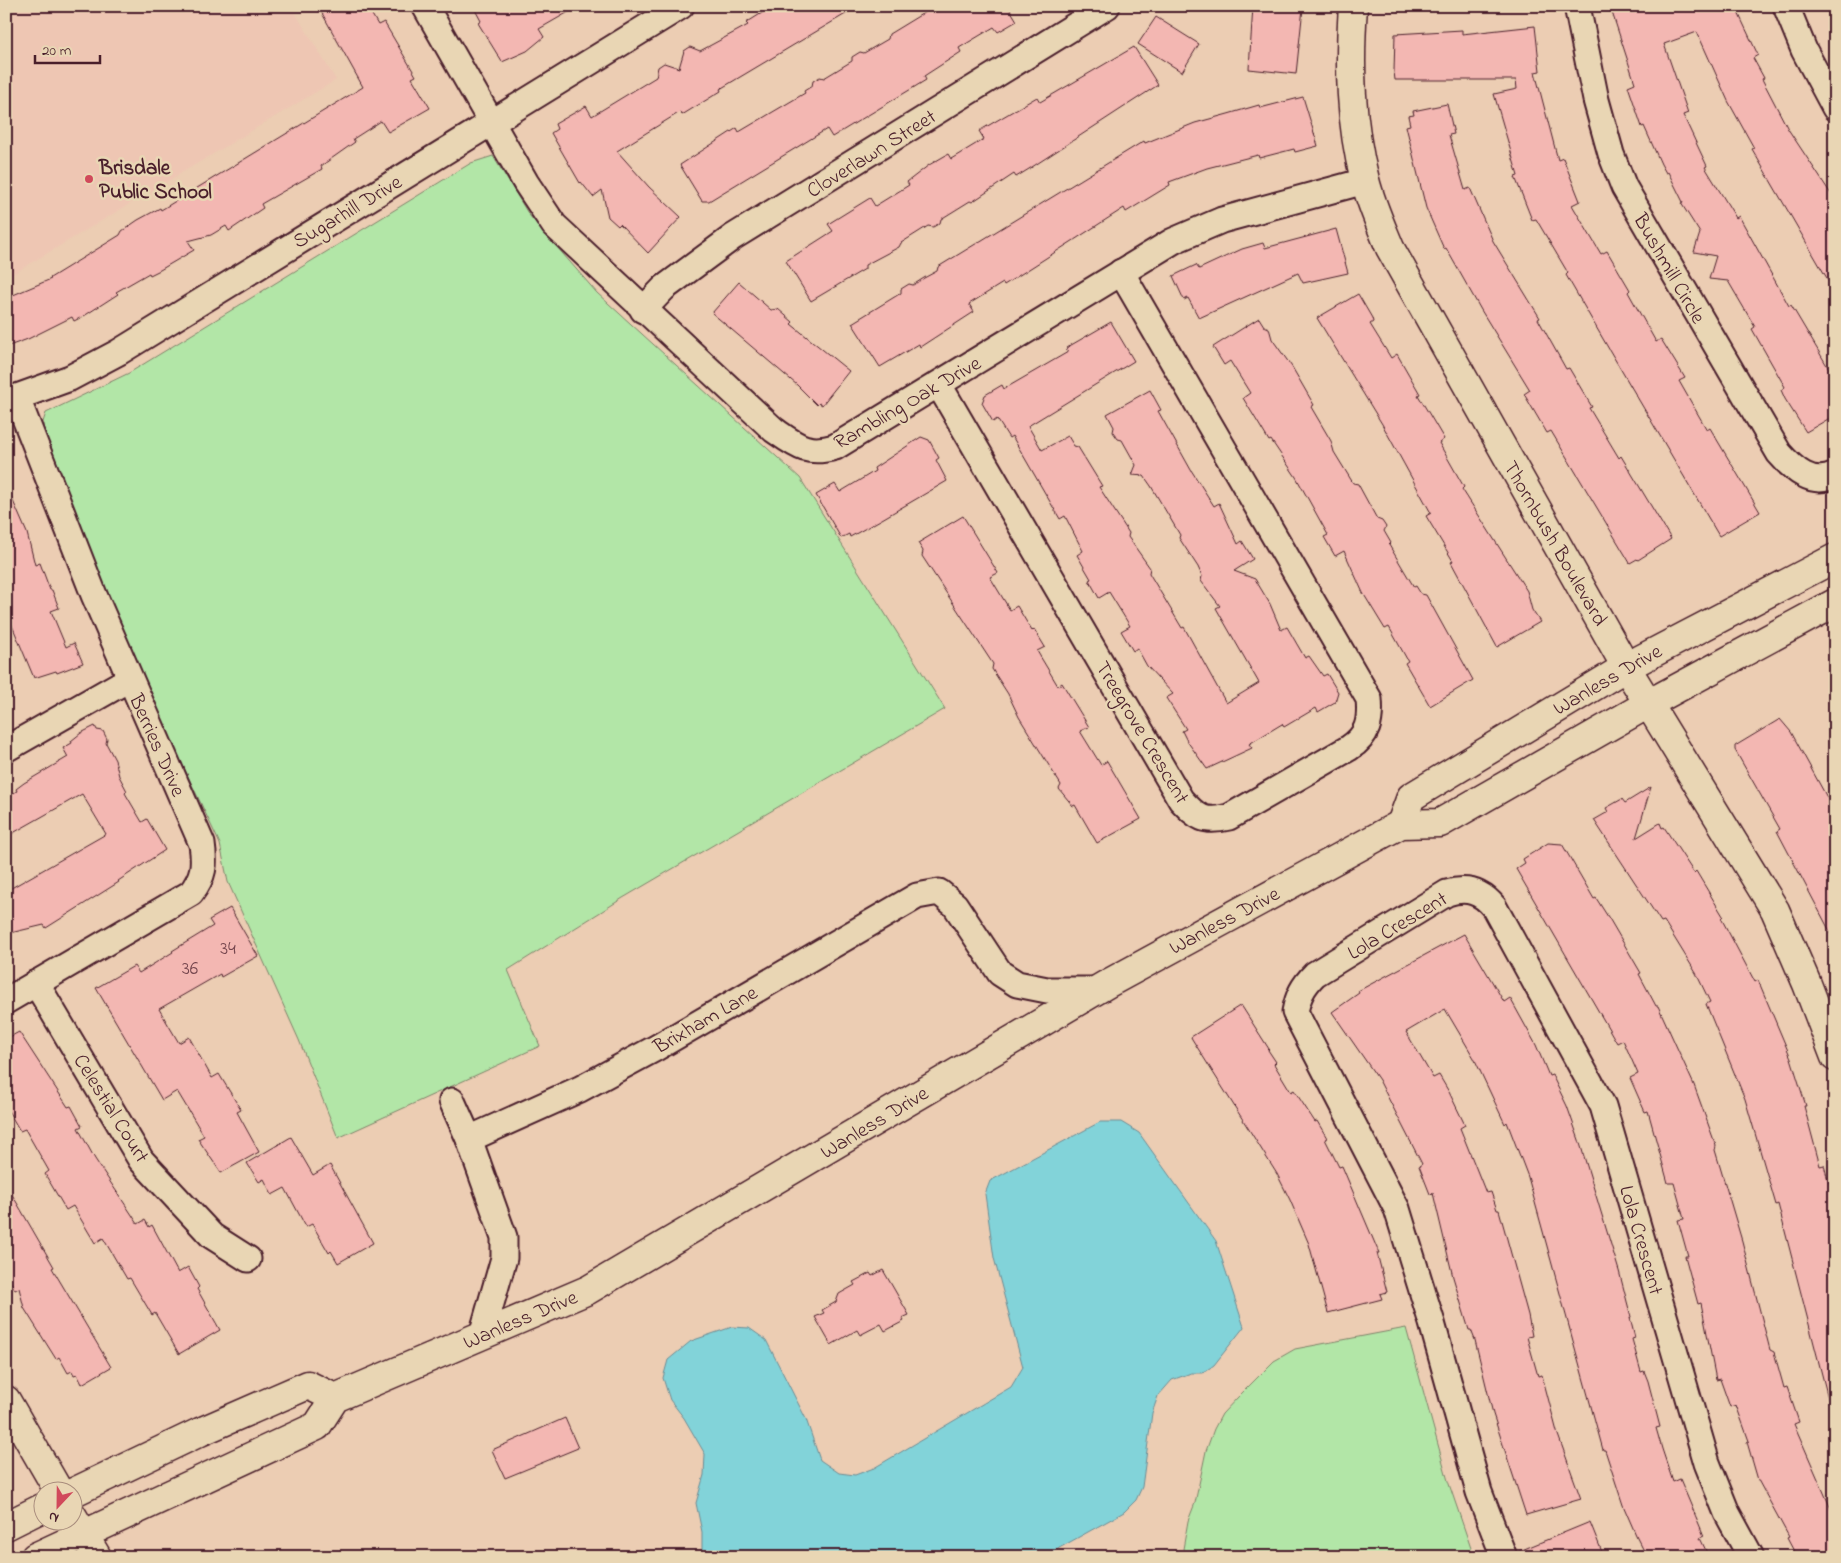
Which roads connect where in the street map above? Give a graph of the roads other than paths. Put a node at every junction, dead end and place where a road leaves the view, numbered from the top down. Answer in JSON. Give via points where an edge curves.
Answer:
{"nodes":[{"id":1,"x":425,"y":6,"type":"edge"},
{"id":2,"x":681,"y":6,"type":"edge"},
{"id":3,"x":1107,"y":6,"type":"edge"},
{"id":4,"x":1353,"y":6,"type":"edge"},
{"id":5,"x":1577,"y":6,"type":"edge"},
{"id":6,"x":1786,"y":6,"type":"edge"},
{"id":7,"x":1835,"y":108,"type":"edge"},
{"id":8,"x":491,"y":123,"type":"junction"},
{"id":9,"x":1365,"y":181,"type":"junction"},
{"id":10,"x":1121,"y":272,"type":"junction"},
{"id":11,"x":643,"y":310,"type":"junction"},
{"id":12,"x":939,"y":385,"type":"junction"},
{"id":13,"x":12,"y":399,"type":"edge"},
{"id":14,"x":1835,"y":476,"type":"edge"},
{"id":15,"x":1835,"y":558,"type":"edge"},
{"id":16,"x":1835,"y":603,"type":"edge"},
{"id":17,"x":1626,"y":667,"type":"junction"},
{"id":18,"x":129,"y":679,"type":"junction"},
{"id":19,"x":1648,"y":704,"type":"junction"},
{"id":20,"x":6,"y":749,"type":"edge"},
{"id":21,"x":1401,"y":824,"type":"junction"},
{"id":22,"x":36,"y":983,"type":"junction"},
{"id":23,"x":1097,"y":990,"type":"junction"},
{"id":24,"x":6,"y":1000,"type":"edge"},
{"id":25,"x":1835,"y":1056,"type":"edge"},
{"id":26,"x":452,"y":1101,"type":"dead end"},
{"id":27,"x":469,"y":1139,"type":"junction"},
{"id":28,"x":248,"y":1259,"type":"dead end"},
{"id":29,"x":482,"y":1335,"type":"junction"},
{"id":30,"x":335,"y":1398,"type":"junction"},
{"id":31,"x":6,"y":1400,"type":"edge"},
{"id":32,"x":52,"y":1480,"type":"edge"},
{"id":33,"x":82,"y":1488,"type":"edge"},
{"id":34,"x":32,"y":1513,"type":"edge"},
{"id":35,"x":82,"y":1522,"type":"edge"},
{"id":36,"x":6,"y":1526,"type":"edge"},
{"id":37,"x":70,"y":1530,"type":"edge"},
{"id":38,"x":81,"y":1530,"type":"edge"},
{"id":39,"x":35,"y":1557,"type":"edge"},
{"id":40,"x":97,"y":1557,"type":"edge"},
{"id":41,"x":1504,"y":1557,"type":"edge"},
{"id":42,"x":1751,"y":1557,"type":"edge"}],
"edges":[{"from":1,"to":8,"type":"street","name":"Rambling Oak Drive"},
{"from":2,"to":8,"type":"street","name":"Sugarhill Drive"},
{"from":3,"to":11,"type":"street","name":"Cloverlawn Street","via":[[733,237],[664,288]]},
{"from":4,"to":9,"type":"main road","name":"Thornbush Boulevard","via":[[1350,88]]},
{"from":5,"to":14,"type":"street","name":"Bushmill Circle","via":[[1610,154],[1641,218],[1779,453],[1793,469],[1807,478]]},
{"from":6,"to":7,"type":"street","via":[[1804,50]]},
{"from":8,"to":11,"type":"street","name":"Rambling Oak Drive","via":[[554,225]]},
{"from":8,"to":13,"type":"street","name":"Sugarhill Drive","via":[[118,352],[70,378]]},
{"from":9,"to":10,"type":"street","name":"Rambling Oak Drive","via":[[1222,220],[1173,241]]},
{"from":9,"to":17,"type":"main road","name":"Thornbush Boulevard","via":[[1397,264]]},
{"from":10,"to":12,"type":"street","name":"Rambling Oak Drive"},
{"from":10,"to":12,"type":"street","name":"Treegrove Crescent","via":[[1369,699],[1371,717],[1366,731],[1360,741],[1349,748],[1229,817],[1211,821],[1194,814],[1181,800]]},
{"from":11,"to":12,"type":"street","name":"Rambling Oak Drive","via":[[774,430],[799,447],[819,451],[835,447]]},
{"from":13,"to":18,"type":"street","name":"Berries Drive"},
{"from":15,"to":17,"type":"main road","name":"Wanless Drive"},
{"from":16,"to":19,"type":"main road","name":"Wanless Drive"},
{"from":17,"to":19,"type":"main road","name":"Thornbush Boulevard"},
{"from":17,"to":21,"type":"main road","name":"Wanless Drive","via":[[1411,797]]},
{"from":18,"to":20,"type":"street"},
{"from":18,"to":22,"type":"street","name":"Berries Drive","via":[[202,844],[205,864],[201,879],[190,893]]},
{"from":19,"to":21,"type":"main road","name":"Wanless Drive","via":[[1440,823]]},
{"from":19,"to":25,"type":"main road","name":"Thornbush Boulevard","via":[[1774,910]]},
{"from":21,"to":23,"type":"main road","name":"Wanless Drive"},
{"from":22,"to":24,"type":"street","name":"Berries Drive"},
{"from":22,"to":28,"type":"street","name":"Celestial Court","via":[[141,1160],[212,1236]]},
{"from":23,"to":27,"type":"street","name":"Brixham Lane","via":[[1046,990],[1017,984],[1000,973],[955,905],[939,892],[917,896],[647,1052],[580,1088]]},
{"from":23,"to":29,"type":"main road","name":"Wanless Drive","via":[[588,1290]]},
{"from":26,"to":27,"type":"street"},
{"from":27,"to":29,"type":"street","via":[[504,1238],[504,1258]]},
{"from":29,"to":30,"type":"main road","name":"Wanless Drive"},
{"from":30,"to":33,"type":"main road","via":[[308,1385]]},
{"from":30,"to":35,"type":"main road","via":[[317,1426]]},
{"from":31,"to":32,"type":"main road"},
{"from":34,"to":36,"type":"main road"},
{"from":37,"to":39,"type":"main road"},
{"from":38,"to":40,"type":"main road"},
{"from":41,"to":42,"type":"street","name":"Lola Crescent","via":[[1479,1492],[1397,1209],[1295,1012],[1304,984],[1315,974],[1447,893],[1458,890],[1479,893],[1494,908],[1603,1106],[1707,1463],[1727,1514]]}]}
